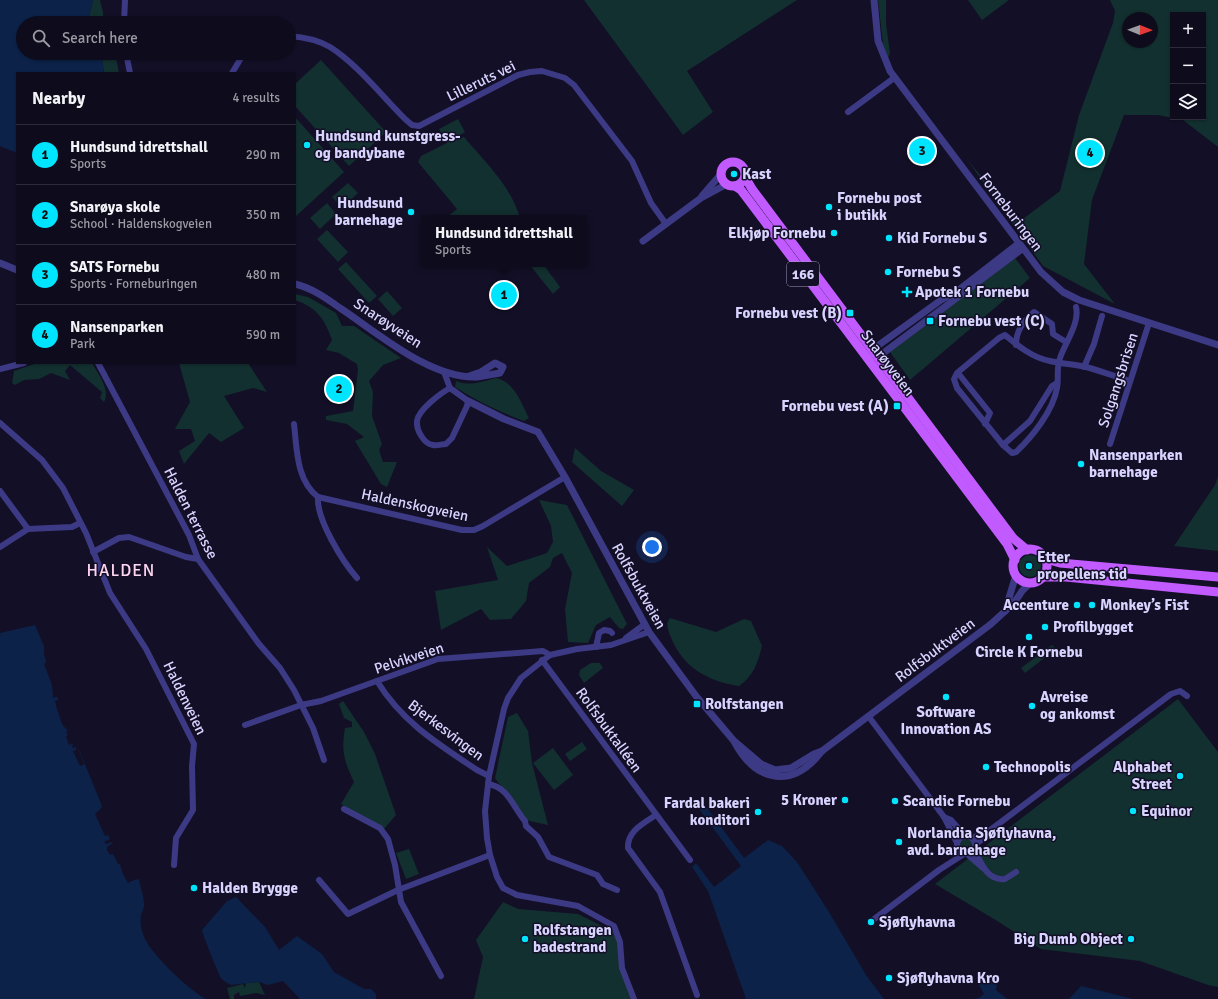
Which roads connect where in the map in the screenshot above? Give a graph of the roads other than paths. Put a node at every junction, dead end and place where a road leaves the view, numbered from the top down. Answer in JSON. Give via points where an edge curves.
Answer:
{"nodes":[{"id":1,"x":125,"y":0,"type":"edge"},
{"id":2,"x":874,"y":0,"type":"edge"},
{"id":3,"x":124,"y":16,"type":"edge"},
{"id":4,"x":296,"y":37,"type":"edge"},
{"id":5,"x":127,"y":60,"type":"edge"},
{"id":6,"x":240,"y":60,"type":"edge"},
{"id":7,"x":130,"y":72,"type":"edge"},
{"id":8,"x":233,"y":72,"type":"edge"},
{"id":9,"x":894,"y":78,"type":"junction"},
{"id":10,"x":848,"y":112,"type":"dead end"},
{"id":11,"x":721,"y":174,"type":"junction"},
{"id":12,"x":745,"y":177,"type":"junction"},
{"id":13,"x":731,"y":185,"type":"junction"},
{"id":14,"x":701,"y":198,"type":"junction"},
{"id":15,"x":666,"y":224,"type":"junction"},
{"id":16,"x":643,"y":241,"type":"dead end"},
{"id":17,"x":1020,"y":246,"type":"junction"},
{"id":18,"x":0,"y":263,"type":"edge"},
{"id":19,"x":16,"y":270,"type":"edge"},
{"id":20,"x":296,"y":284,"type":"edge"},
{"id":21,"x":1076,"y":307,"type":"dead end"},
{"id":22,"x":1102,"y":316,"type":"dead end"},
{"id":23,"x":1149,"y":323,"type":"junction"},
{"id":24,"x":1066,"y":342,"type":"junction"},
{"id":25,"x":1016,"y":345,"type":"junction"},
{"id":26,"x":1218,"y":346,"type":"edge"},
{"id":27,"x":875,"y":353,"type":"junction"},
{"id":28,"x":1058,"y":362,"type":"junction"},
{"id":29,"x":20,"y":364,"type":"edge"},
{"id":30,"x":99,"y":364,"type":"edge"},
{"id":31,"x":871,"y":364,"type":"junction"},
{"id":32,"x":1084,"y":367,"type":"junction"},
{"id":33,"x":0,"y":369,"type":"edge"},
{"id":34,"x":444,"y":372,"type":"junction"},
{"id":35,"x":958,"y":372,"type":"junction"},
{"id":36,"x":477,"y":375,"type":"junction"},
{"id":37,"x":1130,"y":381,"type":"junction"},
{"id":38,"x":1057,"y":383,"type":"junction"},
{"id":39,"x":450,"y":388,"type":"junction"},
{"id":40,"x":468,"y":401,"type":"junction"},
{"id":41,"x":0,"y":423,"type":"edge"},
{"id":42,"x":294,"y":424,"type":"dead end"},
{"id":43,"x":984,"y":424,"type":"junction"},
{"id":44,"x":1110,"y":444,"type":"dead end"},
{"id":45,"x":1002,"y":445,"type":"junction"},
{"id":46,"x":565,"y":477,"type":"junction"},
{"id":47,"x":0,"y":491,"type":"edge"},
{"id":48,"x":318,"y":497,"type":"junction"},
{"id":49,"x":80,"y":523,"type":"junction"},
{"id":50,"x":28,"y":529,"type":"junction"},
{"id":51,"x":0,"y":547,"type":"edge"},
{"id":52,"x":1026,"y":550,"type":"junction"},
{"id":53,"x":94,"y":552,"type":"junction"},
{"id":54,"x":198,"y":559,"type":"junction"},
{"id":55,"x":1046,"y":559,"type":"junction"},
{"id":56,"x":1015,"y":560,"type":"junction"},
{"id":57,"x":1016,"y":575,"type":"junction"},
{"id":58,"x":1043,"y":577,"type":"junction"},
{"id":59,"x":1218,"y":577,"type":"edge"},
{"id":60,"x":357,"y":578,"type":"dead end"},
{"id":61,"x":1030,"y":583,"type":"junction"},
{"id":62,"x":1218,"y":592,"type":"edge"},
{"id":63,"x":1004,"y":611,"type":"junction"},
{"id":64,"x":644,"y":624,"type":"junction"},
{"id":65,"x":649,"y":632,"type":"junction"},
{"id":66,"x":612,"y":633,"type":"dead end"},
{"id":67,"x":626,"y":638,"type":"junction"},
{"id":68,"x":596,"y":647,"type":"junction"},
{"id":69,"x":550,"y":655,"type":"junction"},
{"id":70,"x":542,"y":660,"type":"junction"},
{"id":71,"x":377,"y":681,"type":"junction"},
{"id":72,"x":1187,"y":696,"type":"dead end"},
{"id":73,"x":301,"y":705,"type":"junction"},
{"id":74,"x":869,"y":717,"type":"junction"},
{"id":75,"x":245,"y":725,"type":"dead end"},
{"id":76,"x":324,"y":760,"type":"dead end"},
{"id":77,"x":489,"y":776,"type":"junction"},
{"id":78,"x":488,"y":784,"type":"junction"},
{"id":79,"x":344,"y":808,"type":"dead end"},
{"id":80,"x":656,"y":815,"type":"junction"},
{"id":81,"x":944,"y":816,"type":"junction"},
{"id":82,"x":989,"y":831,"type":"junction"},
{"id":83,"x":965,"y":836,"type":"junction"},
{"id":84,"x":972,"y":838,"type":"junction"},
{"id":85,"x":957,"y":846,"type":"junction"},
{"id":86,"x":975,"y":847,"type":"junction"},
{"id":87,"x":966,"y":854,"type":"junction"},
{"id":88,"x":490,"y":855,"type":"junction"},
{"id":89,"x":690,"y":860,"type":"dead end"},
{"id":90,"x":952,"y":861,"type":"junction"},
{"id":91,"x":174,"y":865,"type":"dead end"},
{"id":92,"x":983,"y":868,"type":"junction"},
{"id":93,"x":1016,"y":872,"type":"dead end"},
{"id":94,"x":319,"y":880,"type":"dead end"},
{"id":95,"x":398,"y":890,"type":"junction"},
{"id":96,"x":617,"y":890,"type":"dead end"},
{"id":97,"x":873,"y":920,"type":"dead end"},
{"id":98,"x":441,"y":976,"type":"dead end"},
{"id":99,"x":697,"y":995,"type":"dead end"},
{"id":100,"x":634,"y":999,"type":"edge"}],
"edges":[{"from":1,"to":3,"type":"street"},
{"from":2,"to":9,"type":"street","name":"Forneburingen","via":[[878,41]]},
{"from":4,"to":15,"type":"street","name":"Lilleruts vei","via":[[330,47],[412,125],[419,126],[518,75],[542,71],[565,78],[580,92],[632,161],[651,203]]},
{"from":5,"to":7,"type":"street"},
{"from":6,"to":8,"type":"street"},
{"from":9,"to":10,"type":"street"},
{"from":9,"to":17,"type":"street","name":"Forneburingen"},
{"from":11,"to":12,"type":"main road","number":"166","via":[[726,164],[736,162],[745,169]]},
{"from":11,"to":13,"type":"main road","number":"166"},
{"from":11,"to":14,"type":"street"},
{"from":12,"to":13,"type":"main road","via":[[743,182]]},
{"from":12,"to":27,"type":"main road","name":"Snarøyveien","number":"166"},
{"from":13,"to":14,"type":"street"},
{"from":13,"to":31,"type":"main road","name":"Snarøyveien","number":"166","via":[[741,190]]},
{"from":14,"to":15,"type":"street"},
{"from":15,"to":16,"type":"street"},
{"from":17,"to":23,"type":"street","name":"Forneburingen","via":[[1041,272],[1063,292],[1079,300]]},
{"from":17,"to":27,"type":"street"},
{"from":18,"to":19,"type":"street"},
{"from":20,"to":34,"type":"street","name":"Snarøyveien","via":[[316,292],[408,353]]},
{"from":21,"to":24,"type":"street","via":[[1078,313],[1073,331]]},
{"from":22,"to":32,"type":"street"},
{"from":23,"to":26,"type":"street","name":"Forneburingen"},
{"from":23,"to":37,"type":"street","name":"Solgangsbrisen"},
{"from":24,"to":25,"type":"street","via":[[1053,334],[1050,322],[1034,312],[1016,334]]},
{"from":24,"to":28,"type":"street"},
{"from":25,"to":28,"type":"street","via":[[1042,358]]},
{"from":25,"to":35,"type":"street","via":[[1006,335],[1003,336]]},
{"from":27,"to":31,"type":"street"},
{"from":27,"to":52,"type":"main road","name":"Snarøyveien","number":"166","via":[[1013,538]]},
{"from":28,"to":32,"type":"street"},
{"from":28,"to":38,"type":"street"},
{"from":29,"to":33,"type":"street"},
{"from":30,"to":54,"type":"street","name":"Halden terrasse","via":[[185,528]]},
{"from":31,"to":56,"type":"main road","name":"Snarøyveien","number":"166","via":[[1007,544]]},
{"from":32,"to":37,"type":"street"},
{"from":34,"to":36,"type":"street","name":"Snarøyveien"},
{"from":34,"to":39,"type":"street"},
{"from":35,"to":43,"type":"street","via":[[954,380],[957,388]]},
{"from":35,"to":43,"type":"street","via":[[990,413]]},
{"from":36,"to":36,"type":"street","name":"Snarøyveien","via":[[500,373],[503,367],[495,363]]},
{"from":37,"to":44,"type":"street","name":"Solgangsbrisen"},
{"from":38,"to":45,"type":"street","via":[[1052,386],[1030,421]]},
{"from":38,"to":45,"type":"street","via":[[1053,400],[1020,448],[1012,453]]},
{"from":39,"to":40,"type":"street"},
{"from":39,"to":40,"type":"street","via":[[438,394],[420,414],[417,421],[418,431],[423,440],[432,445],[446,444],[460,422]]},
{"from":40,"to":46,"type":"street","name":"Rolfsbuktveien","via":[[538,432]]},
{"from":41,"to":49,"type":"street","name":"Haldenveien","via":[[54,473]]},
{"from":42,"to":48,"type":"street","via":[[300,469],[310,491]]},
{"from":43,"to":45,"type":"street"},
{"from":46,"to":48,"type":"street","name":"Haldenskogveien","via":[[474,530],[462,530]]},
{"from":46,"to":64,"type":"street","name":"Rolfsbuktveien"},
{"from":47,"to":50,"type":"street"},
{"from":48,"to":60,"type":"street","via":[[317,506],[332,539],[346,566]]},
{"from":49,"to":50,"type":"street","via":[[72,527]]},
{"from":49,"to":53,"type":"street","name":"Haldenveien"},
{"from":50,"to":51,"type":"street"},
{"from":52,"to":55,"type":"main road","number":"166","via":[[1039,552]]},
{"from":52,"to":56,"type":"main road","via":[[1019,553]]},
{"from":53,"to":54,"type":"street","via":[[119,538],[129,537],[186,558]]},
{"from":53,"to":91,"type":"street","name":"Haldenveien","via":[[110,593],[146,649],[194,744],[193,810],[176,838]]},
{"from":54,"to":73,"type":"street","name":"Halden terrasse","via":[[259,644],[280,668]]},
{"from":55,"to":58,"type":"main road","via":[[1047,566]]},
{"from":55,"to":59,"type":"main road","number":"166","via":[[1060,563]]},
{"from":56,"to":57,"type":"main road","number":"166"},
{"from":57,"to":61,"type":"main road"},
{"from":57,"to":63,"type":"street","name":"Rolfsbuktveien"},
{"from":58,"to":61,"type":"main road"},
{"from":58,"to":62,"type":"main road"},
{"from":61,"to":63,"type":"street","name":"Rolfsbuktveien"},
{"from":63,"to":74,"type":"street","name":"Rolfsbuktveien","via":[[982,632]]},
{"from":64,"to":65,"type":"street","name":"Rolfsbuktveien"},
{"from":64,"to":67,"type":"street"},
{"from":65,"to":67,"type":"street"},
{"from":65,"to":74,"type":"street","name":"Rolfsbuktveien","via":[[739,750],[765,774],[796,774],[822,751]]},
{"from":66,"to":68,"type":"street","via":[[604,630],[599,633]]},
{"from":67,"to":68,"type":"street","via":[[611,645]]},
{"from":68,"to":69,"type":"street"},
{"from":69,"to":70,"type":"street"},
{"from":69,"to":71,"type":"street","name":"Pelvikveien","via":[[543,651],[454,657],[421,664]]},
{"from":70,"to":77,"type":"street","via":[[521,678],[508,698]]},
{"from":70,"to":80,"type":"street","name":"Rolfsbuktalléen"},
{"from":71,"to":73,"type":"street","name":"Pelvikveien","via":[[321,701]]},
{"from":71,"to":77,"type":"street","name":"Bjerkesvingen","via":[[388,699],[409,721]]},
{"from":72,"to":82,"type":"street","via":[[1180,691],[1172,694]]},
{"from":73,"to":75,"type":"street","name":"Pelvikveien"},
{"from":73,"to":76,"type":"street","via":[[313,728]]},
{"from":74,"to":81,"type":"street"},
{"from":77,"to":78,"type":"street"},
{"from":78,"to":88,"type":"street","via":[[486,811]]},
{"from":78,"to":96,"type":"street","via":[[496,785],[503,790],[526,826],[541,841],[549,858],[597,875],[603,884]]},
{"from":79,"to":95,"type":"street","via":[[384,832],[391,847]]},
{"from":80,"to":89,"type":"street","name":"Rolfsbuktalléen"},
{"from":80,"to":99,"type":"street","via":[[632,832],[628,839],[628,848],[660,892]]},
{"from":81,"to":83,"type":"street"},
{"from":81,"to":85,"type":"street"},
{"from":82,"to":84,"type":"street"},
{"from":82,"to":86,"type":"street"},
{"from":83,"to":84,"type":"street"},
{"from":83,"to":85,"type":"street","via":[[959,838]]},
{"from":84,"to":86,"type":"street"},
{"from":85,"to":87,"type":"street"},
{"from":85,"to":90,"type":"street"},
{"from":86,"to":87,"type":"street"},
{"from":86,"to":92,"type":"street"},
{"from":87,"to":90,"type":"street"},
{"from":87,"to":92,"type":"street"},
{"from":88,"to":95,"type":"street"},
{"from":88,"to":100,"type":"street","via":[[499,882],[509,892],[578,906],[614,926],[620,942],[622,968]]},
{"from":90,"to":97,"type":"street"},
{"from":92,"to":93,"type":"street","via":[[999,879],[1008,878]]},
{"from":94,"to":95,"type":"street","via":[[348,914]]},
{"from":95,"to":98,"type":"street","via":[[401,902]]}]}
